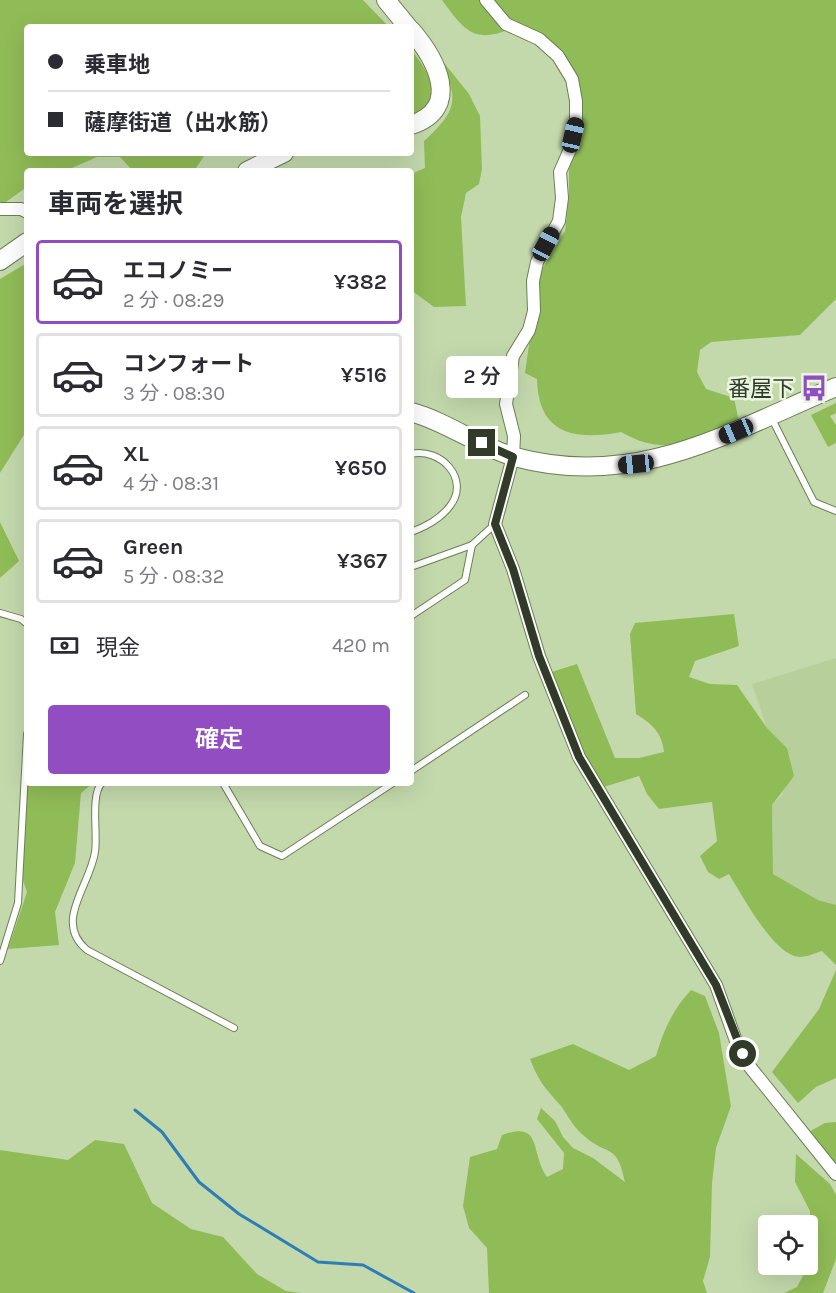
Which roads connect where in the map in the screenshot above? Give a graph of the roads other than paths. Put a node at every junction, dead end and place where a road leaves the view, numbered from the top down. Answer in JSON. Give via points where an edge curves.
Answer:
{"nodes":[{"id":1,"x":386,"y":0,"type":"edge"},
{"id":2,"x":486,"y":0,"type":"edge"},
{"id":3,"x":406,"y":24,"type":"edge"},
{"id":4,"x":414,"y":34,"type":"edge"},
{"id":5,"x":414,"y":123,"type":"edge"},
{"id":6,"x":278,"y":156,"type":"edge"},
{"id":7,"x":253,"y":168,"type":"edge"},
{"id":8,"x":0,"y":209,"type":"edge"},
{"id":9,"x":24,"y":210,"type":"edge"},
{"id":10,"x":24,"y":244,"type":"edge"},
{"id":11,"x":0,"y":261,"type":"edge"},
{"id":12,"x":836,"y":387,"type":"edge"},
{"id":13,"x":414,"y":413,"type":"edge"},
{"id":14,"x":771,"y":416,"type":"junction"},
{"id":15,"x":414,"y":454,"type":"edge"},
{"id":16,"x":513,"y":457,"type":"junction"},
{"id":17,"x":836,"y":511,"type":"edge"},
{"id":18,"x":495,"y":524,"type":"junction"},
{"id":19,"x":414,"y":531,"type":"edge"},
{"id":20,"x":472,"y":545,"type":"junction"},
{"id":21,"x":414,"y":566,"type":"edge"},
{"id":22,"x":0,"y":613,"type":"edge"},
{"id":23,"x":414,"y":614,"type":"edge"},
{"id":24,"x":24,"y":622,"type":"edge"},
{"id":25,"x":525,"y":695,"type":"dead end"},
{"id":26,"x":414,"y":769,"type":"edge"},
{"id":27,"x":24,"y":786,"type":"edge"},
{"id":28,"x":101,"y":786,"type":"edge"},
{"id":29,"x":225,"y":786,"type":"edge"},
{"id":30,"x":388,"y":786,"type":"edge"},
{"id":31,"x":0,"y":961,"type":"edge"},
{"id":32,"x":234,"y":1028,"type":"dead end"},
{"id":33,"x":836,"y":1174,"type":"edge"}],
"edges":[{"from":1,"to":3,"type":"street"},
{"from":2,"to":16,"type":"street","via":[[506,24],[539,39],[558,56],[572,79],[576,101],[571,147],[560,172],[559,221],[537,262],[534,311],[529,330],[513,356],[507,386]]},
{"from":4,"to":5,"type":"street","via":[[427,51],[442,91],[435,110]]},
{"from":6,"to":7,"type":"street"},
{"from":8,"to":9,"type":"street"},
{"from":10,"to":11,"type":"street"},
{"from":12,"to":14,"type":"street"},
{"from":13,"to":16,"type":"street"},
{"from":14,"to":16,"type":"street","via":[[698,446],[636,464],[566,468]]},
{"from":14,"to":17,"type":"lane","via":[[814,502]]},
{"from":15,"to":19,"type":"lane","via":[[430,453],[443,459],[454,474],[456,491],[450,507],[426,527]]},
{"from":16,"to":18,"type":"street"},
{"from":18,"to":20,"type":"lane"},
{"from":18,"to":33,"type":"street","via":[[539,656],[579,757],[716,985],[750,1067]]},
{"from":20,"to":21,"type":"lane"},
{"from":20,"to":23,"type":"lane","via":[[465,580]]},
{"from":22,"to":24,"type":"lane"},
{"from":25,"to":26,"type":"lane"},
{"from":27,"to":31,"type":"lane","via":[[18,903]]},
{"from":28,"to":32,"type":"lane","via":[[96,796],[95,856],[71,919],[74,936],[87,950]]},
{"from":29,"to":30,"type":"lane","via":[[260,846],[282,856]]}]}
